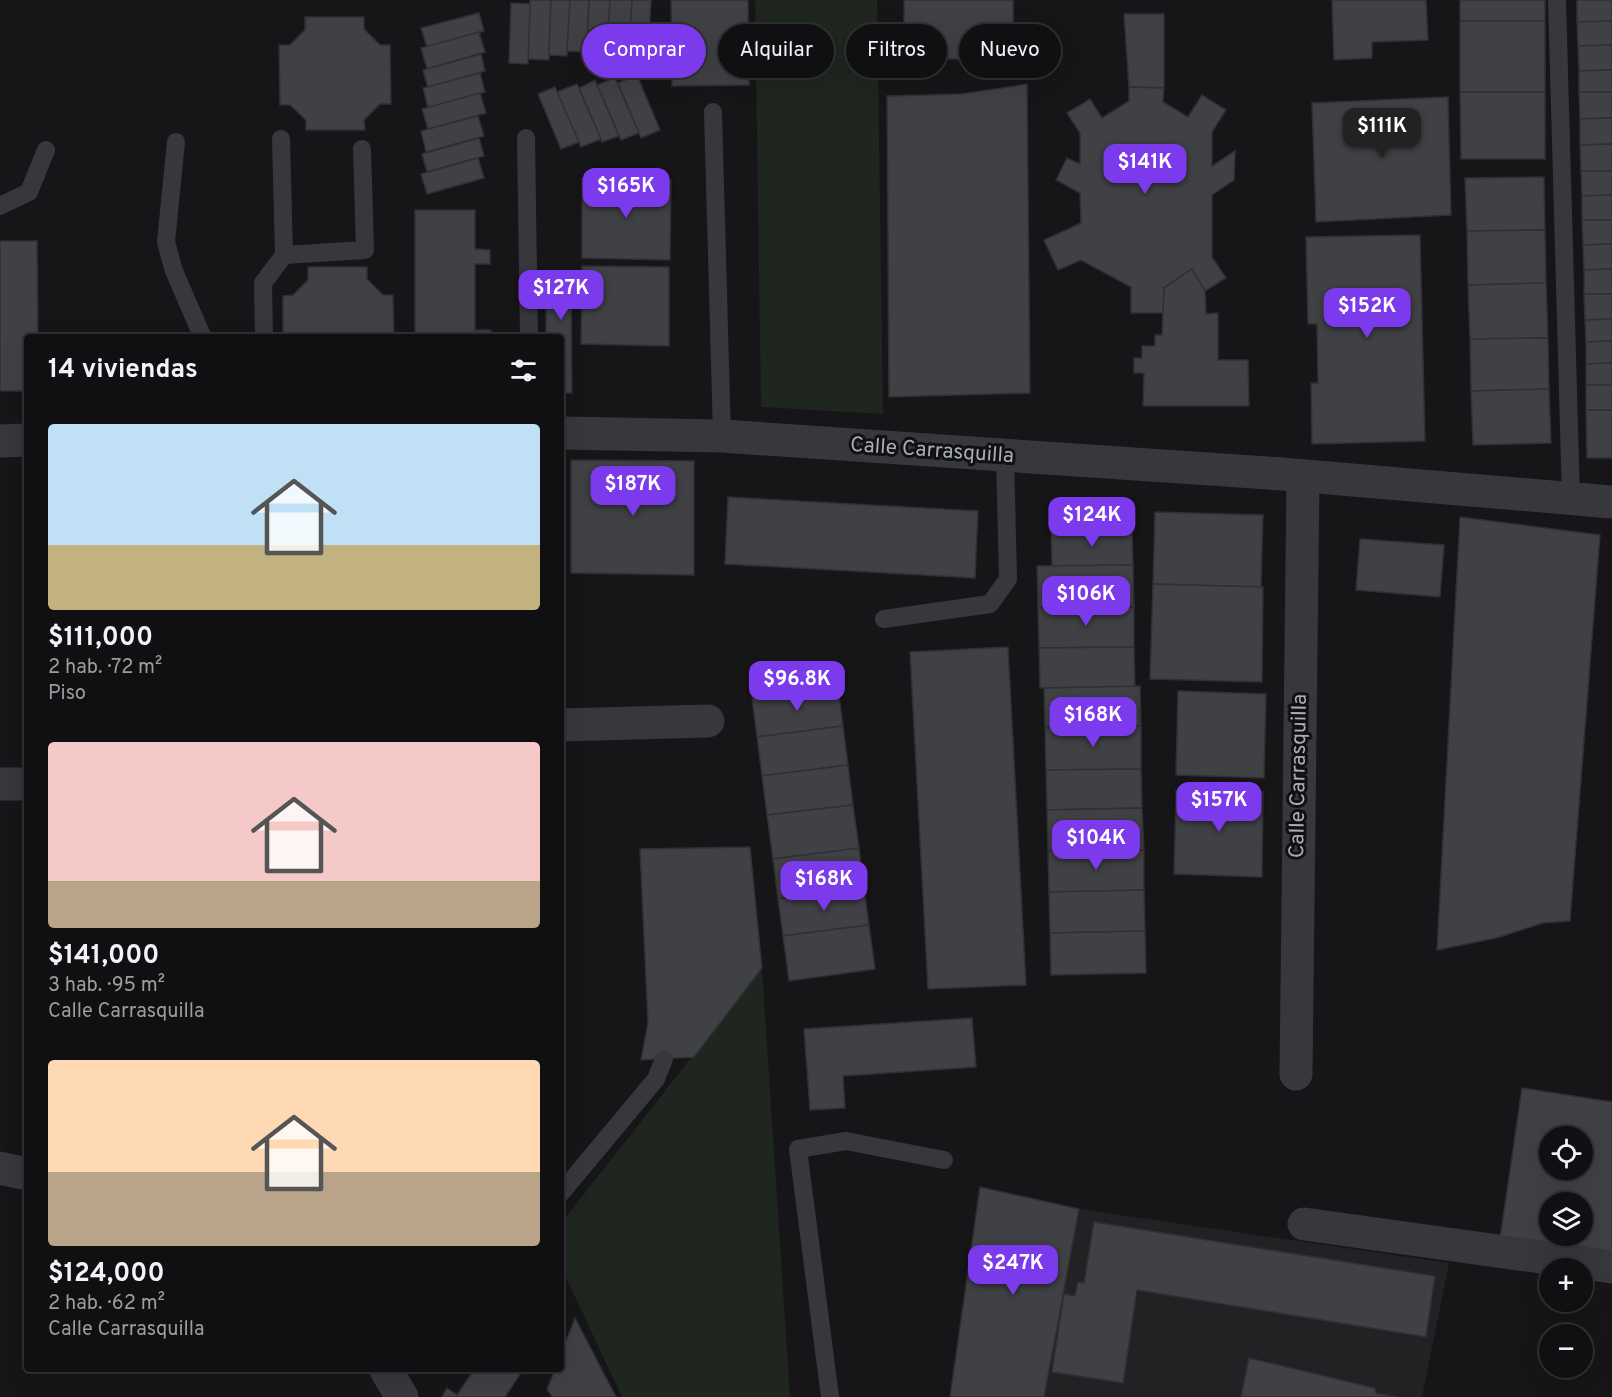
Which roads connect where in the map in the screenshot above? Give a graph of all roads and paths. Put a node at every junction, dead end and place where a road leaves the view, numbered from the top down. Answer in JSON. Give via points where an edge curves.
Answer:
{"nodes":[{"id":1,"x":1557,"y":0,"type":"edge"},
{"id":2,"x":713,"y":112,"type":"dead end"},
{"id":3,"x":526,"y":138,"type":"dead end"},
{"id":4,"x":280,"y":139,"type":"dead end"},
{"id":5,"x":176,"y":142,"type":"dead end"},
{"id":6,"x":362,"y":149,"type":"dead end"},
{"id":7,"x":46,"y":150,"type":"dead end"},
{"id":8,"x":0,"y":206,"type":"edge"},
{"id":9,"x":284,"y":255,"type":"junction"},
{"id":10,"x":201,"y":334,"type":"edge"},
{"id":11,"x":264,"y":334,"type":"edge"},
{"id":12,"x":529,"y":334,"type":"edge"},
{"id":13,"x":564,"y":433,"type":"edge"},
{"id":14,"x":722,"y":436,"type":"junction"},
{"id":15,"x":24,"y":440,"type":"edge"},
{"id":16,"x":0,"y":441,"type":"edge"},
{"id":17,"x":1005,"y":456,"type":"junction"},
{"id":18,"x":1303,"y":478,"type":"junction"},
{"id":19,"x":1571,"y":499,"type":"junction"},
{"id":20,"x":1612,"y":502,"type":"edge"},
{"id":21,"x":884,"y":619,"type":"dead end"},
{"id":22,"x":708,"y":722,"type":"dead end"},
{"id":23,"x":564,"y":725,"type":"edge"},
{"id":24,"x":0,"y":784,"type":"edge"},
{"id":25,"x":24,"y":784,"type":"edge"},
{"id":26,"x":664,"y":1059,"type":"dead end"},
{"id":27,"x":1296,"y":1074,"type":"dead end"},
{"id":28,"x":944,"y":1160,"type":"dead end"},
{"id":29,"x":0,"y":1168,"type":"edge"},
{"id":30,"x":24,"y":1173,"type":"edge"},
{"id":31,"x":564,"y":1189,"type":"edge"},
{"id":32,"x":1304,"y":1224,"type":"dead end"},
{"id":33,"x":1612,"y":1267,"type":"edge"},
{"id":34,"x":830,"y":1397,"type":"edge"}],
"edges":[{"from":1,"to":19,"type":"lane"},
{"from":2,"to":14,"type":"lane"},
{"from":3,"to":12,"type":"lane"},
{"from":4,"to":9,"type":"lane"},
{"from":5,"to":10,"type":"lane","via":[[166,242]]},
{"from":6,"to":9,"type":"lane","via":[[365,250]]},
{"from":7,"to":8,"type":"lane","via":[[30,192]]},
{"from":9,"to":11,"type":"lane","via":[[263,283]]},
{"from":13,"to":14,"type":"street","name":"Calle Carrasquilla"},
{"from":14,"to":17,"type":"street","name":"Calle Carrasquilla"},
{"from":15,"to":16,"type":"street"},
{"from":17,"to":18,"type":"street","name":"Calle Carrasquilla"},
{"from":17,"to":21,"type":"lane","via":[[1008,579],[990,604]]},
{"from":18,"to":19,"type":"street","name":"Calle Carrasquilla"},
{"from":18,"to":27,"type":"street","name":"Calle Carrasquilla"},
{"from":19,"to":20,"type":"street","name":"Calle Carrasquilla"},
{"from":22,"to":23,"type":"street"},
{"from":24,"to":25,"type":"street"},
{"from":26,"to":31,"type":"lane","via":[[656,1079]]},
{"from":28,"to":34,"type":"lane","via":[[846,1141],[798,1149]]},
{"from":29,"to":30,"type":"street"},
{"from":32,"to":33,"type":"street"}]}
